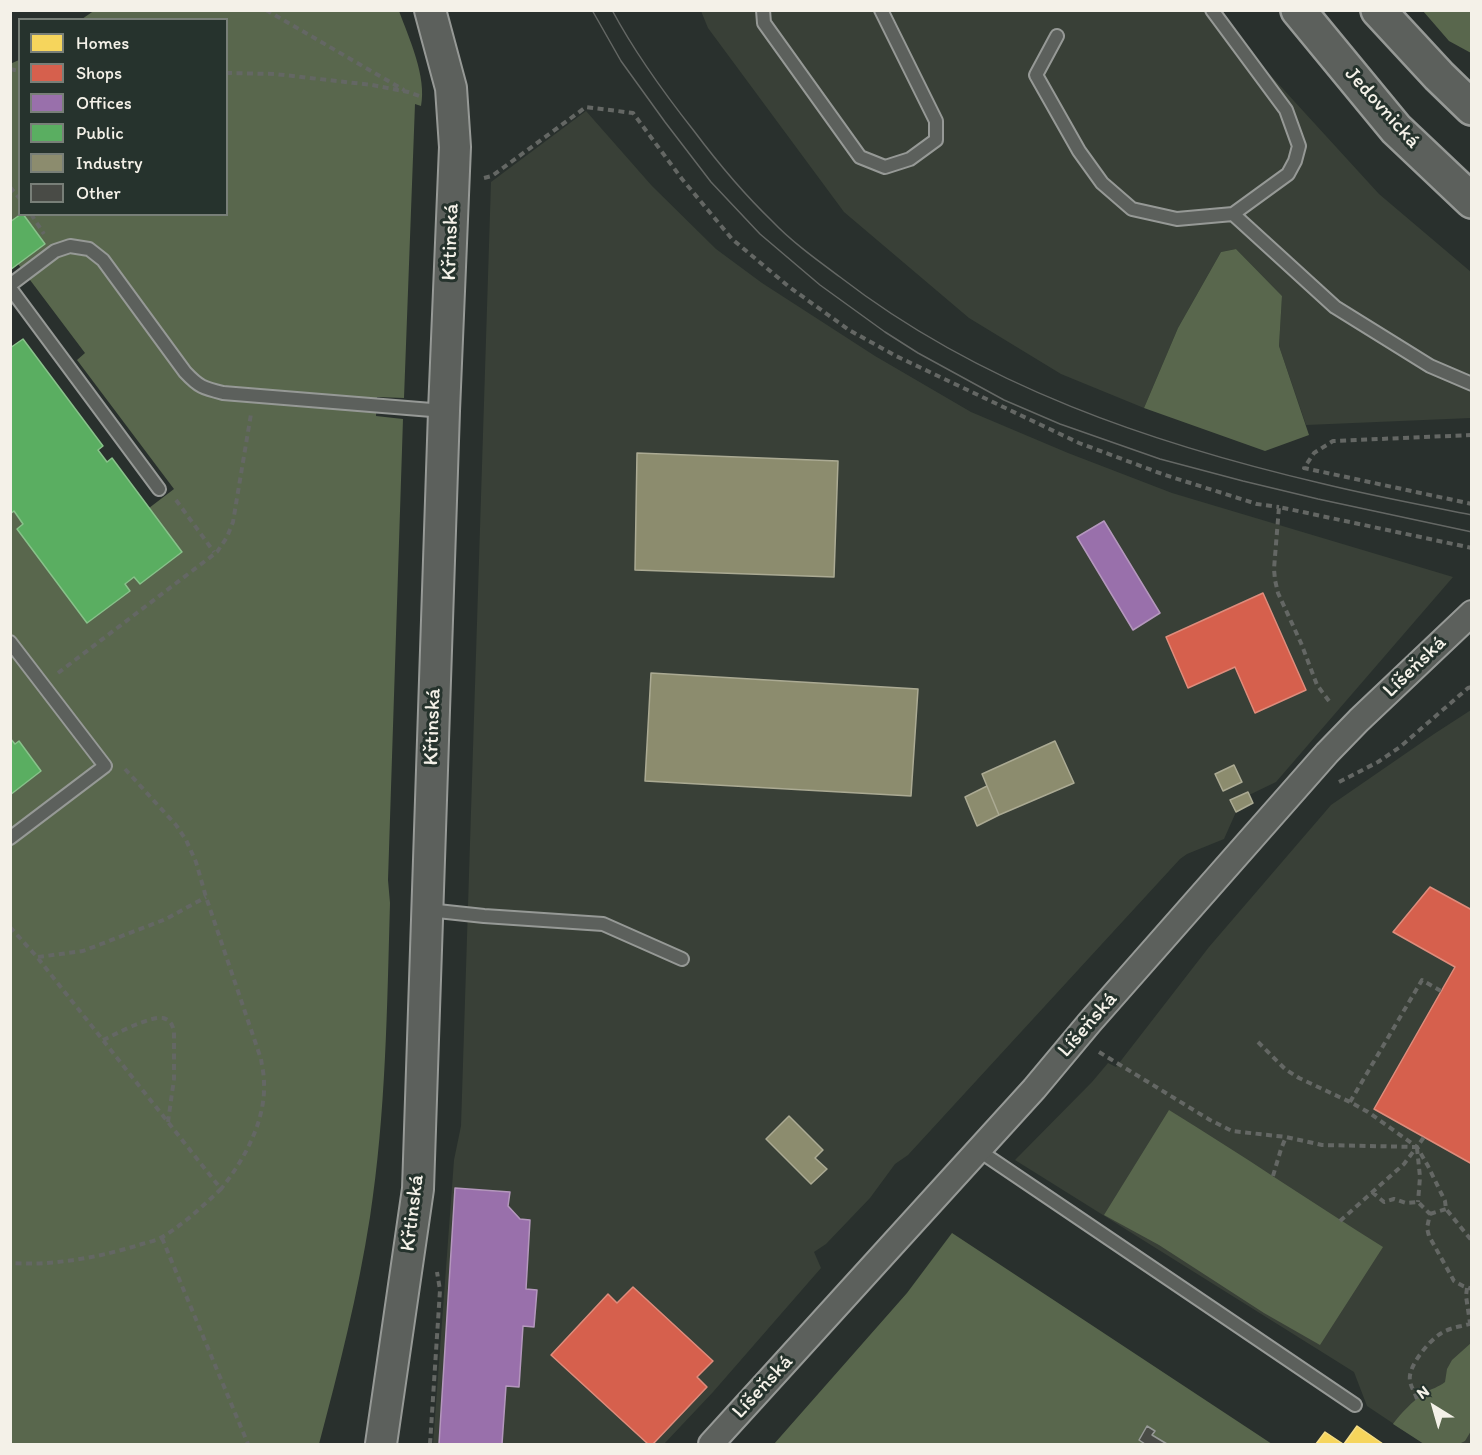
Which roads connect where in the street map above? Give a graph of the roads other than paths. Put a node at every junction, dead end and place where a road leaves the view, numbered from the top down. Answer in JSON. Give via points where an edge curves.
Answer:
{"nodes":[{"id":1,"x":430,"y":10,"type":"edge"},
{"id":2,"x":763,"y":10,"type":"edge"},
{"id":3,"x":881,"y":10,"type":"edge"},
{"id":4,"x":1212,"y":10,"type":"edge"},
{"id":5,"x":1298,"y":10,"type":"edge"},
{"id":6,"x":1378,"y":10,"type":"edge"},
{"id":7,"x":1057,"y":36,"type":"dead end"},
{"id":8,"x":1472,"y":108,"type":"edge"},
{"id":9,"x":1472,"y":201,"type":"edge"},
{"id":10,"x":1233,"y":214,"type":"junction"},
{"id":11,"x":10,"y":287,"type":"edge"},
{"id":12,"x":1472,"y":384,"type":"edge"},
{"id":13,"x":444,"y":411,"type":"junction"},
{"id":14,"x":159,"y":489,"type":"road end"},
{"id":15,"x":1472,"y":613,"type":"edge"},
{"id":16,"x":10,"y":642,"type":"edge"},
{"id":17,"x":10,"y":838,"type":"edge"},
{"id":18,"x":427,"y":910,"type":"junction"},
{"id":19,"x":682,"y":959,"type":"dead end"},
{"id":20,"x":978,"y":1150,"type":"junction"},
{"id":21,"x":1355,"y":1405,"type":"dead end"},
{"id":22,"x":381,"y":1444,"type":"edge"},
{"id":23,"x":711,"y":1444,"type":"edge"}],
"edges":[{"from":1,"to":13,"type":"street","name":"Křtinská","via":[[451,88],[455,147]]},
{"from":2,"to":3,"type":"lane","via":[[764,23],[861,157],[885,167],[910,159],[936,140],[936,121]]},
{"from":4,"to":10,"type":"lane","via":[[1286,110],[1299,146],[1288,174]]},
{"from":5,"to":9,"type":"main road","name":"Jedovnická","via":[[1396,129]]},
{"from":6,"to":8,"type":"main road"},
{"from":7,"to":10,"type":"lane","via":[[1036,75],[1102,183],[1132,209],[1177,219]]},
{"from":10,"to":12,"type":"lane","via":[[1335,307],[1430,366]]},
{"from":11,"to":13,"type":"lane","via":[[56,251],[70,246],[89,249],[103,260],[185,372],[209,390]]},
{"from":11,"to":14,"type":"lane"},
{"from":13,"to":18,"type":"street","name":"Křtinská"},
{"from":15,"to":20,"type":"street","name":"Líšeňská","via":[[1314,768]]},
{"from":16,"to":17,"type":"lane","via":[[105,766]]},
{"from":18,"to":19,"type":"lane","via":[[603,924]]},
{"from":18,"to":22,"type":"street","name":"Křtinská","via":[[418,1189]]},
{"from":20,"to":21,"type":"lane"},
{"from":20,"to":23,"type":"street","name":"Líšeňská"}]}
